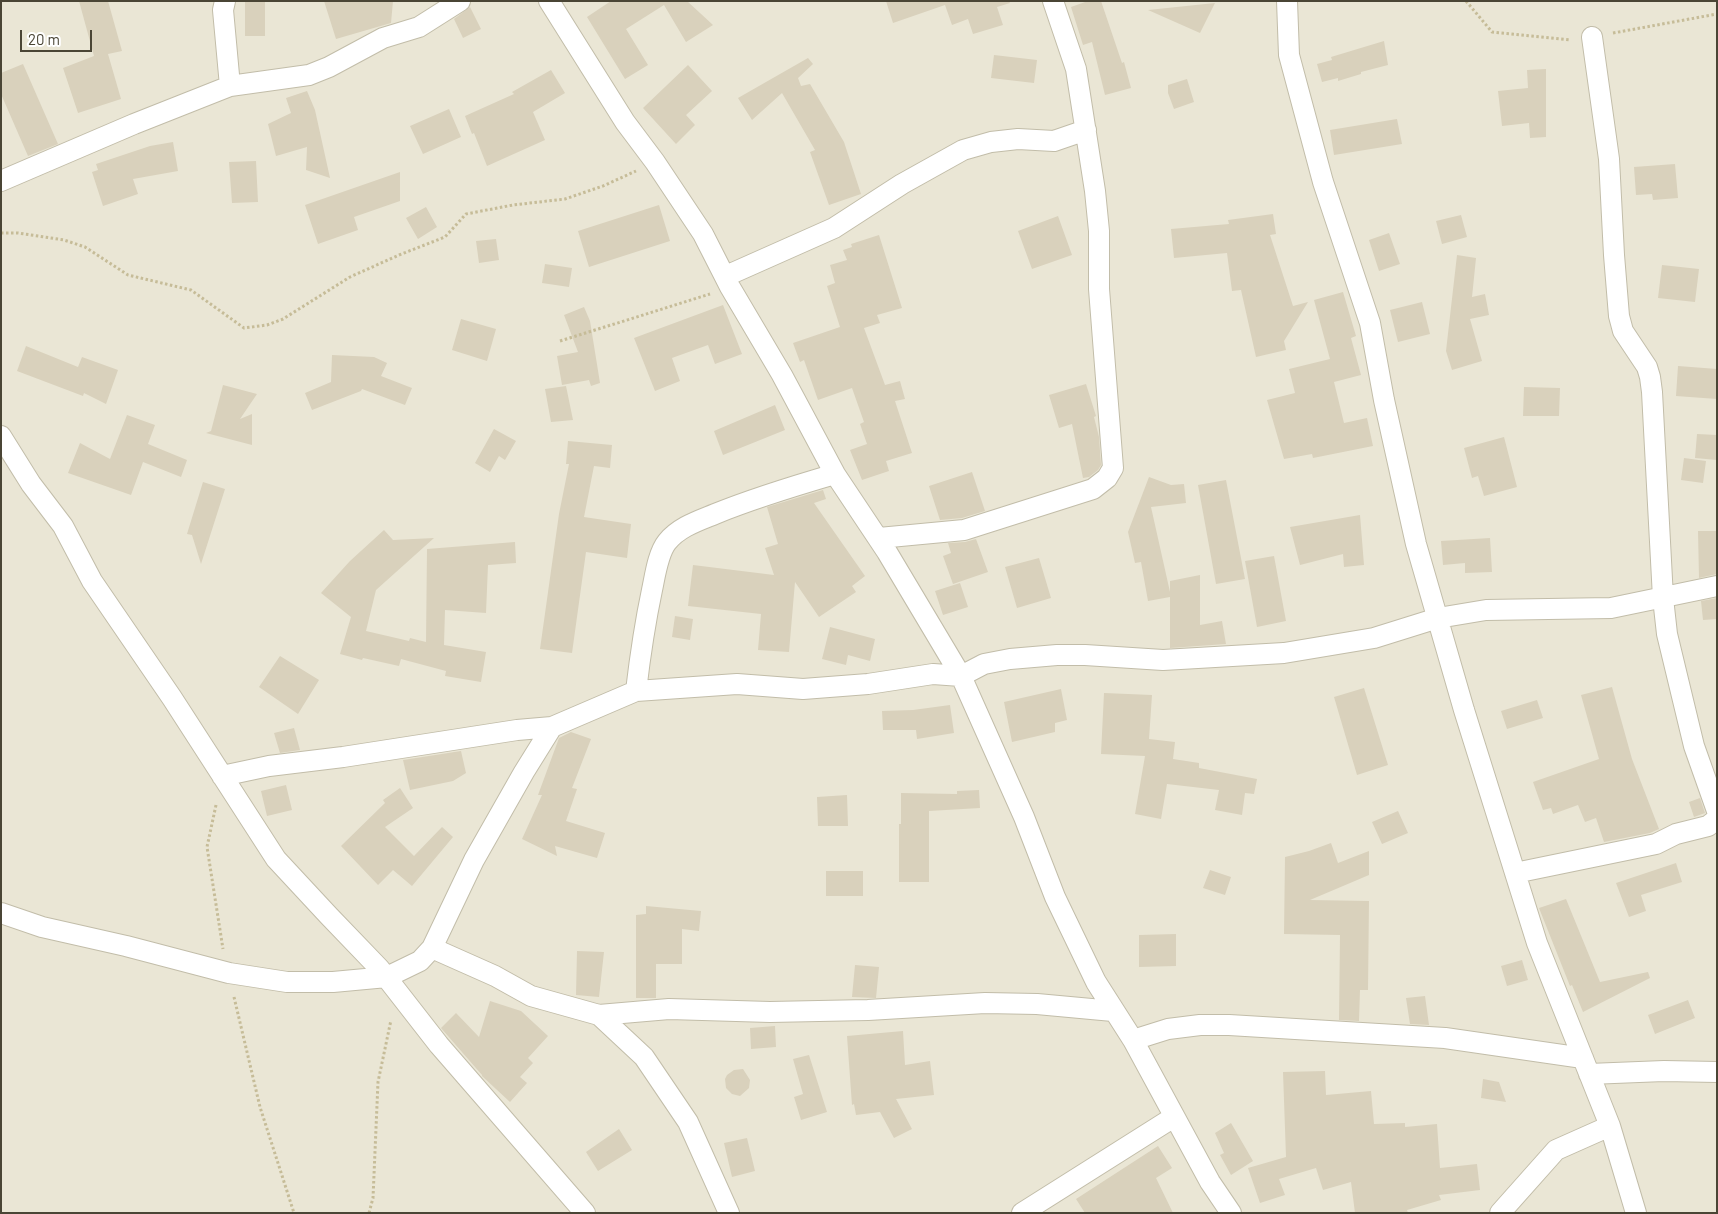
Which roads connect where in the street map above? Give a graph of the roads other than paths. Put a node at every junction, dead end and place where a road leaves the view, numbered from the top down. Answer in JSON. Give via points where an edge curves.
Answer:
{"nodes":[{"id":1,"x":225,"y":1,"type":"edge"},
{"id":2,"x":460,"y":1,"type":"edge"},
{"id":3,"x":549,"y":1,"type":"edge"},
{"id":4,"x":1053,"y":1,"type":"edge"},
{"id":5,"x":1287,"y":1,"type":"edge"},
{"id":6,"x":1592,"y":37,"type":"dead end"},
{"id":7,"x":230,"y":86,"type":"junction"},
{"id":8,"x":1086,"y":130,"type":"junction"},
{"id":9,"x":1,"y":181,"type":"edge"},
{"id":10,"x":728,"y":282,"type":"junction"},
{"id":11,"x":1,"y":436,"type":"edge"},
{"id":12,"x":835,"y":474,"type":"junction"},
{"id":13,"x":879,"y":538,"type":"junction"},
{"id":14,"x":1717,"y":586,"type":"edge"},
{"id":15,"x":1663,"y":598,"type":"junction"},
{"id":16,"x":1438,"y":618,"type":"junction"},
{"id":17,"x":961,"y":676,"type":"junction"},
{"id":18,"x":636,"y":691,"type":"junction"},
{"id":19,"x":552,"y":727,"type":"junction"},
{"id":20,"x":222,"y":776,"type":"junction"},
{"id":21,"x":1717,"y":811,"type":"edge"},
{"id":22,"x":1717,"y":820,"type":"edge"},
{"id":23,"x":1515,"y":873,"type":"junction"},
{"id":24,"x":1,"y":913,"type":"edge"},
{"id":25,"x":432,"y":948,"type":"junction"},
{"id":26,"x":392,"y":984,"type":"junction"},
{"id":27,"x":1113,"y":1011,"type":"junction"},
{"id":28,"x":599,"y":1015,"type":"junction"},
{"id":29,"x":1133,"y":1040,"type":"junction"},
{"id":30,"x":1586,"y":1066,"type":"junction"},
{"id":31,"x":1717,"y":1072,"type":"edge"},
{"id":32,"x":1174,"y":1117,"type":"junction"},
{"id":33,"x":1610,"y":1126,"type":"junction"},
{"id":34,"x":585,"y":1213,"type":"edge"},
{"id":35,"x":729,"y":1213,"type":"edge"},
{"id":36,"x":1022,"y":1213,"type":"edge"},
{"id":37,"x":1231,"y":1213,"type":"edge"},
{"id":38,"x":1500,"y":1213,"type":"edge"},
{"id":39,"x":1636,"y":1213,"type":"edge"}],
"edges":[{"from":1,"to":7,"type":"street","via":[[223,10]]},
{"from":2,"to":7,"type":"street","via":[[419,27],[383,38],[309,75]]},
{"from":3,"to":10,"type":"street","via":[[625,122],[703,234]]},
{"from":4,"to":8,"type":"street","via":[[1076,69]]},
{"from":5,"to":16,"type":"street","via":[[1289,55],[1323,182],[1370,323],[1416,544]]},
{"from":6,"to":15,"type":"street","via":[[1609,159],[1619,316],[1623,331],[1646,367],[1652,392]]},
{"from":7,"to":9,"type":"street"},
{"from":8,"to":10,"type":"street","via":[[1054,141],[1018,139],[963,150],[834,228]]},
{"from":8,"to":13,"type":"street","via":[[1095,191],[1113,468],[1107,478],[1093,489],[964,530]]},
{"from":10,"to":12,"type":"street"},
{"from":11,"to":20,"type":"street","via":[[31,484],[63,526],[92,581]]},
{"from":12,"to":13,"type":"street"},
{"from":12,"to":18,"type":"street","via":[[744,502],[687,525],[665,544],[656,567]]},
{"from":13,"to":17,"type":"street"},
{"from":14,"to":15,"type":"street"},
{"from":15,"to":16,"type":"street","via":[[1611,608],[1486,610]]},
{"from":15,"to":21,"type":"street","via":[[1667,634],[1694,746]]},
{"from":16,"to":17,"type":"street","via":[[1374,638],[1284,653],[1163,660],[1057,655],[984,664]]},
{"from":16,"to":23,"type":"street"},
{"from":17,"to":18,"type":"street","via":[[933,674],[803,689],[737,684]]},
{"from":17,"to":27,"type":"street","via":[[1024,817],[1055,897]]},
{"from":18,"to":19,"type":"street"},
{"from":19,"to":20,"type":"street","via":[[269,766]]},
{"from":19,"to":25,"type":"street","via":[[474,860]]},
{"from":20,"to":26,"type":"street","via":[[276,858]]},
{"from":22,"to":23,"type":"street","via":[[1656,844]]},
{"from":23,"to":30,"type":"street","via":[[1537,943]]},
{"from":24,"to":26,"type":"street","via":[[42,927],[229,973],[287,982]]},
{"from":25,"to":26,"type":"street"},
{"from":25,"to":28,"type":"street","via":[[531,996]]},
{"from":26,"to":34,"type":"street","via":[[439,1045]]},
{"from":27,"to":28,"type":"street","via":[[985,1002],[868,1010],[669,1009]]},
{"from":27,"to":29,"type":"street"},
{"from":28,"to":35,"type":"street","via":[[644,1057],[688,1122]]},
{"from":29,"to":30,"type":"street","via":[[1168,1029],[1200,1025],[1239,1026],[1445,1038]]},
{"from":29,"to":32,"type":"street"},
{"from":30,"to":31,"type":"street"},
{"from":30,"to":33,"type":"street"},
{"from":32,"to":36,"type":"street"},
{"from":32,"to":37,"type":"street"},
{"from":33,"to":38,"type":"street","via":[[1556,1150]]},
{"from":33,"to":39,"type":"street"}]}
